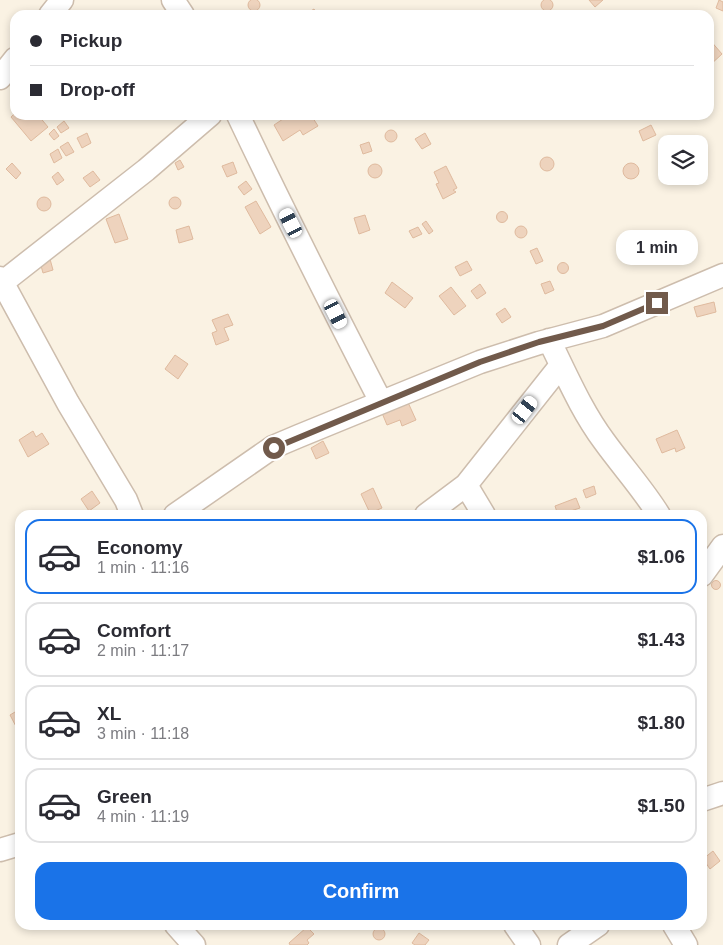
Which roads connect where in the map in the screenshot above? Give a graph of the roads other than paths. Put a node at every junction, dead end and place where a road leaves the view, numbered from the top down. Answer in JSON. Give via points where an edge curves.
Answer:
{"nodes":[{"id":1,"x":62,"y":0,"type":"edge"},
{"id":2,"x":54,"y":10,"type":"edge"},
{"id":3,"x":10,"y":65,"type":"edge"},
{"id":4,"x":0,"y":78,"type":"edge"},
{"id":5,"x":204,"y":120,"type":"edge"},
{"id":6,"x":240,"y":120,"type":"edge"},
{"id":7,"x":723,"y":275,"type":"edge"},
{"id":8,"x":1,"y":280,"type":"edge"},
{"id":9,"x":549,"y":340,"type":"junction"},
{"id":10,"x":561,"y":365,"type":"junction"},
{"id":11,"x":381,"y":402,"type":"junction"},
{"id":12,"x":466,"y":485,"type":"junction"},
{"id":13,"x":130,"y":510,"type":"edge"},
{"id":14,"x":183,"y":510,"type":"edge"},
{"id":15,"x":433,"y":510,"type":"edge"},
{"id":16,"x":481,"y":510,"type":"edge"},
{"id":17,"x":655,"y":510,"type":"edge"},
{"id":18,"x":723,"y":546,"type":"edge"},
{"id":19,"x":707,"y":568,"type":"edge"},
{"id":20,"x":723,"y":794,"type":"edge"},
{"id":21,"x":707,"y":799,"type":"edge"},
{"id":22,"x":15,"y":846,"type":"edge"},
{"id":23,"x":0,"y":850,"type":"edge"},
{"id":24,"x":180,"y":930,"type":"edge"},
{"id":25,"x":519,"y":930,"type":"edge"},
{"id":26,"x":591,"y":930,"type":"edge"},
{"id":27,"x":677,"y":930,"type":"edge"},
{"id":28,"x":194,"y":945,"type":"edge"},
{"id":29,"x":529,"y":945,"type":"edge"},
{"id":30,"x":569,"y":945,"type":"edge"},
{"id":31,"x":686,"y":945,"type":"edge"}],
"edges":[{"from":1,"to":2,"type":"street"},
{"from":3,"to":4,"type":"street"},
{"from":5,"to":8,"type":"street","via":[[146,170]]},
{"from":6,"to":11,"type":"street","via":[[308,262]]},
{"from":7,"to":9,"type":"street","via":[[603,326]]},
{"from":8,"to":13,"type":"street"},
{"from":9,"to":10,"type":"street"},
{"from":9,"to":11,"type":"street","via":[[480,362]]},
{"from":10,"to":12,"type":"street"},
{"from":10,"to":17,"type":"street","via":[[586,415]]},
{"from":11,"to":14,"type":"street","via":[[274,448]]},
{"from":12,"to":15,"type":"street"},
{"from":12,"to":16,"type":"street"},
{"from":18,"to":19,"type":"street"},
{"from":20,"to":21,"type":"street"},
{"from":22,"to":23,"type":"street"},
{"from":24,"to":28,"type":"street"},
{"from":25,"to":29,"type":"street"},
{"from":26,"to":30,"type":"street"},
{"from":27,"to":31,"type":"street"}]}
